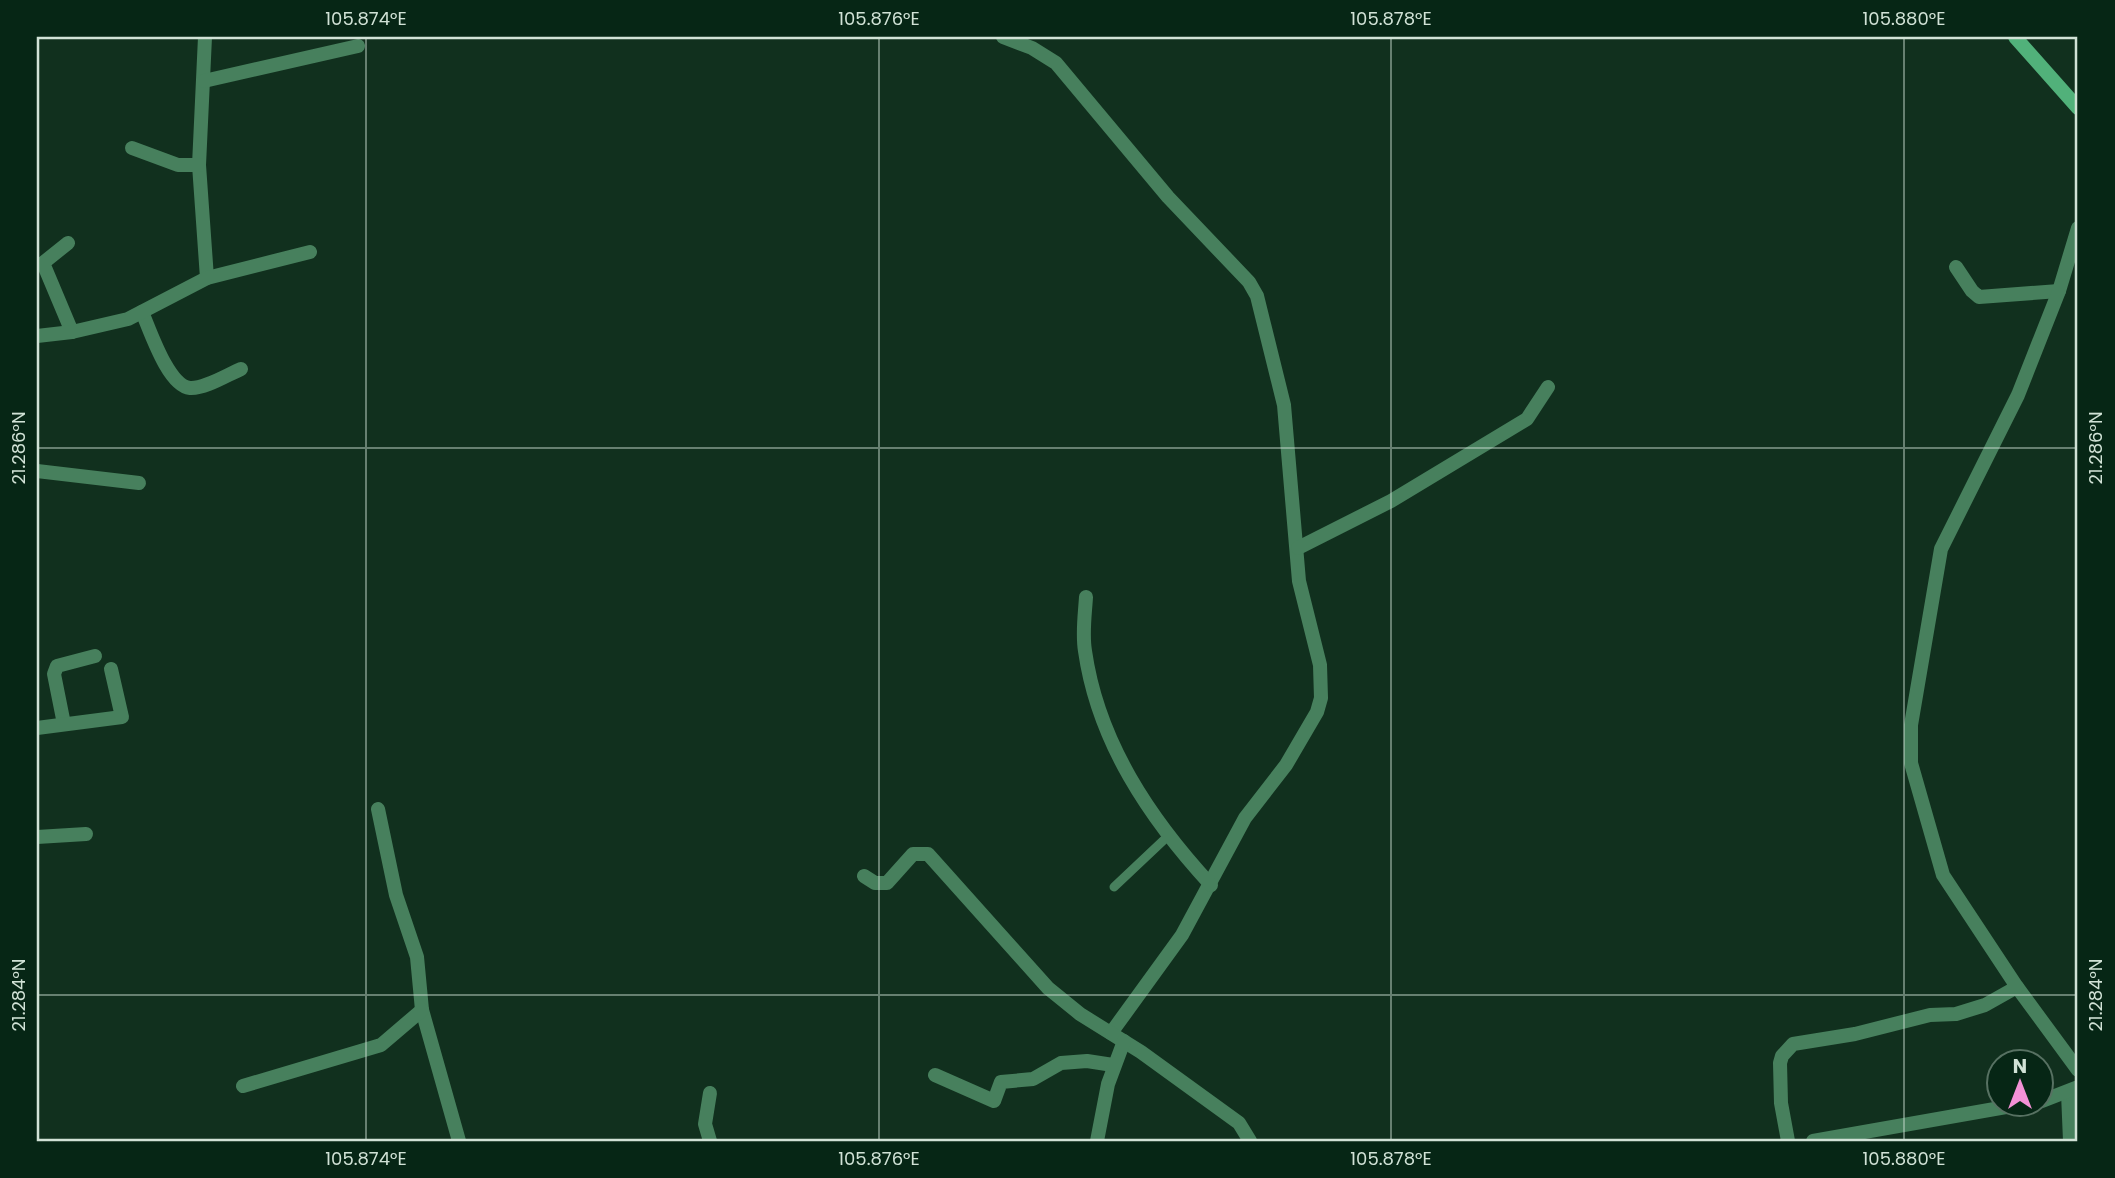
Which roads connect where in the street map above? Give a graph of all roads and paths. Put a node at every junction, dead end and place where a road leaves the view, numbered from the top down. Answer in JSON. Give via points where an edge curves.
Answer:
{"nodes":[{"id":1,"x":205,"y":37,"type":"edge"},
{"id":2,"x":1003,"y":37,"type":"edge"},
{"id":3,"x":2015,"y":37,"type":"edge"},
{"id":4,"x":358,"y":46,"type":"dead end"},
{"id":5,"x":204,"y":81,"type":"junction"},
{"id":6,"x":2078,"y":108,"type":"edge"},
{"id":7,"x":132,"y":148,"type":"dead end"},
{"id":8,"x":199,"y":164,"type":"junction"},
{"id":9,"x":2078,"y":228,"type":"edge"},
{"id":10,"x":68,"y":243,"type":"dead end"},
{"id":11,"x":310,"y":252,"type":"dead end"},
{"id":12,"x":1956,"y":267,"type":"dead end"},
{"id":13,"x":207,"y":278,"type":"junction"},
{"id":14,"x":2059,"y":291,"type":"junction"},
{"id":15,"x":142,"y":312,"type":"junction"},
{"id":16,"x":72,"y":332,"type":"junction"},
{"id":17,"x":37,"y":336,"type":"edge"},
{"id":18,"x":241,"y":369,"type":"dead end"},
{"id":19,"x":1548,"y":387,"type":"dead end"},
{"id":20,"x":37,"y":471,"type":"edge"},
{"id":21,"x":139,"y":483,"type":"dead end"},
{"id":22,"x":1298,"y":548,"type":"junction"},
{"id":23,"x":1086,"y":597,"type":"dead end"},
{"id":24,"x":95,"y":656,"type":"dead end"},
{"id":25,"x":111,"y":669,"type":"dead end"},
{"id":26,"x":64,"y":724,"type":"junction"},
{"id":27,"x":37,"y":728,"type":"edge"},
{"id":28,"x":378,"y":809,"type":"dead end"},
{"id":29,"x":86,"y":834,"type":"dead end"},
{"id":30,"x":37,"y":837,"type":"edge"},
{"id":31,"x":1167,"y":837,"type":"junction"},
{"id":32,"x":864,"y":876,"type":"dead end"},
{"id":33,"x":1211,"y":885,"type":"junction"},
{"id":34,"x":1114,"y":887,"type":"dead end"},
{"id":35,"x":2017,"y":986,"type":"junction"},
{"id":36,"x":422,"y":1010,"type":"junction"},
{"id":37,"x":1111,"y":1033,"type":"junction"},
{"id":38,"x":1124,"y":1041,"type":"junction"},
{"id":39,"x":1113,"y":1065,"type":"junction"},
{"id":40,"x":2078,"y":1070,"type":"edge"},
{"id":41,"x":935,"y":1075,"type":"dead end"},
{"id":42,"x":243,"y":1086,"type":"dead end"},
{"id":43,"x":2073,"y":1090,"type":"edge"},
{"id":44,"x":710,"y":1093,"type":"dead end"},
{"id":45,"x":2056,"y":1096,"type":"edge"},
{"id":46,"x":1986,"y":1111,"type":"edge"},
{"id":47,"x":459,"y":1141,"type":"edge"},
{"id":48,"x":710,"y":1141,"type":"edge"},
{"id":49,"x":1097,"y":1141,"type":"edge"},
{"id":50,"x":1250,"y":1141,"type":"edge"},
{"id":51,"x":1788,"y":1141,"type":"edge"},
{"id":52,"x":1813,"y":1141,"type":"edge"},
{"id":53,"x":2070,"y":1141,"type":"edge"}],
"edges":[{"from":1,"to":5,"type":"street"},
{"from":2,"to":22,"type":"street","via":[[1056,63],[1168,197],[1249,282],[1257,296],[1284,405]]},
{"from":3,"to":6,"type":"street"},
{"from":4,"to":5,"type":"street"},
{"from":5,"to":8,"type":"street"},
{"from":7,"to":8,"type":"street","via":[[178,165]]},
{"from":8,"to":13,"type":"street"},
{"from":9,"to":14,"type":"street"},
{"from":10,"to":16,"type":"street","via":[[43,263]]},
{"from":11,"to":13,"type":"street"},
{"from":12,"to":14,"type":"street","via":[[1979,297]]},
{"from":13,"to":15,"type":"street"},
{"from":14,"to":35,"type":"street","via":[[2018,395],[1941,549],[1909,744],[1943,875]]},
{"from":15,"to":16,"type":"street"},
{"from":15,"to":18,"type":"street","via":[[178,383],[198,387]]},
{"from":16,"to":17,"type":"street"},
{"from":19,"to":22,"type":"street","via":[[1527,419],[1391,501]]},
{"from":20,"to":21,"type":"street"},
{"from":22,"to":33,"type":"street","via":[[1299,581],[1320,665],[1321,698],[1286,765],[1245,818]]},
{"from":23,"to":31,"type":"street","via":[[1085,651],[1106,736]]},
{"from":24,"to":26,"type":"street","via":[[57,666],[54,674]]},
{"from":25,"to":26,"type":"street","via":[[122,717]]},
{"from":26,"to":27,"type":"street"},
{"from":28,"to":36,"type":"street","via":[[396,895],[417,957]]},
{"from":29,"to":30,"type":"street"},
{"from":31,"to":33,"type":"street"},
{"from":31,"to":34,"type":"lane"},
{"from":32,"to":37,"type":"street","via":[[887,883],[913,854],[928,854],[1048,988]]},
{"from":33,"to":37,"type":"street","via":[[1182,935]]},
{"from":35,"to":40,"type":"street"},
{"from":35,"to":51,"type":"street","via":[[1985,1005],[1956,1014],[1793,1044],[1780,1063]]},
{"from":36,"to":42,"type":"street","via":[[382,1045]]},
{"from":36,"to":47,"type":"street"},
{"from":37,"to":38,"type":"street"},
{"from":38,"to":39,"type":"street"},
{"from":38,"to":50,"type":"street","via":[[1239,1123]]},
{"from":39,"to":41,"type":"street","via":[[1061,1063],[1033,1079],[1001,1082],[994,1101]]},
{"from":39,"to":49,"type":"street"},
{"from":43,"to":45,"type":"street"},
{"from":43,"to":53,"type":"street"},
{"from":44,"to":48,"type":"street","via":[[705,1124]]},
{"from":46,"to":52,"type":"street"}]}
